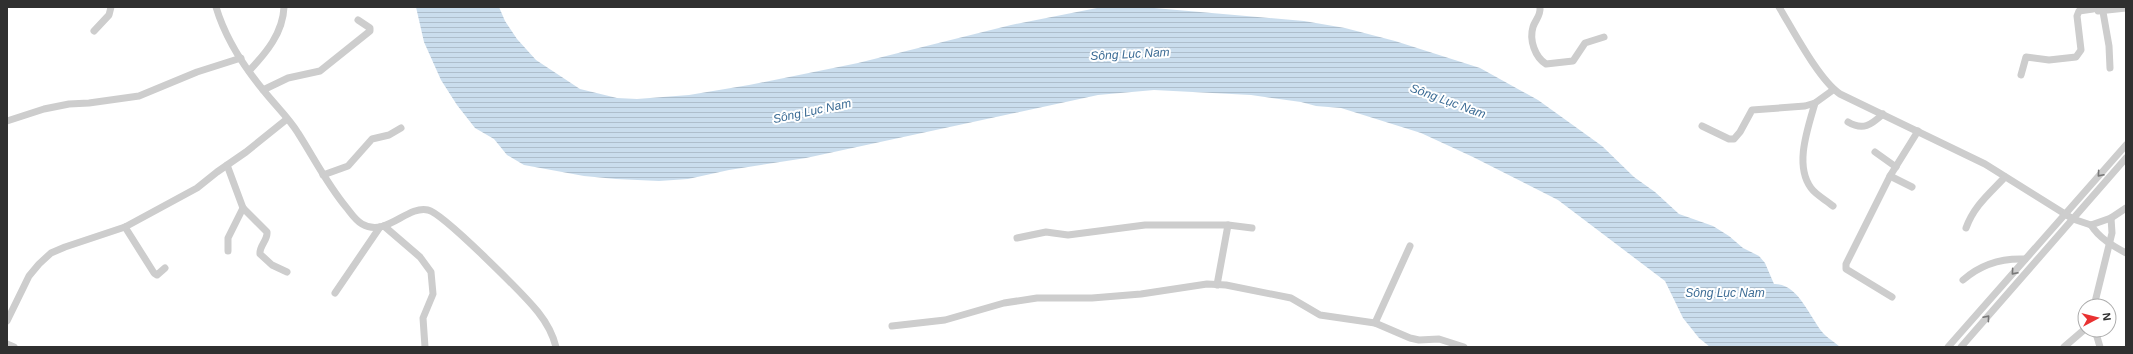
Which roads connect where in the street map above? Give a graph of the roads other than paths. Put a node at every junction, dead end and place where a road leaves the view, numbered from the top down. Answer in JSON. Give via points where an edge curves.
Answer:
{"nodes":[{"id":1,"x":111,"y":7,"type":"edge"},
{"id":2,"x":216,"y":7,"type":"edge"},
{"id":3,"x":284,"y":7,"type":"edge"},
{"id":4,"x":1540,"y":7,"type":"edge"},
{"id":5,"x":1778,"y":7,"type":"edge"},
{"id":6,"x":2092,"y":8,"type":"edge"},
{"id":7,"x":2126,"y":8,"type":"edge"},
{"id":8,"x":2103,"y":12,"type":"junction"},
{"id":9,"x":358,"y":20,"type":"dead end"},
{"id":10,"x":94,"y":31,"type":"dead end"},
{"id":11,"x":1604,"y":37,"type":"dead end"},
{"id":12,"x":241,"y":58,"type":"junction"},
{"id":13,"x":2110,"y":68,"type":"dead end"},
{"id":14,"x":248,"y":71,"type":"junction"},
{"id":15,"x":2021,"y":75,"type":"dead end"},
{"id":16,"x":263,"y":90,"type":"junction"},
{"id":17,"x":1833,"y":90,"type":"junction"},
{"id":18,"x":1815,"y":103,"type":"junction"},
{"id":19,"x":1883,"y":114,"type":"junction"},
{"id":20,"x":287,"y":118,"type":"junction"},
{"id":21,"x":7,"y":121,"type":"edge"},
{"id":22,"x":1848,"y":122,"type":"dead end"},
{"id":23,"x":1702,"y":126,"type":"dead end"},
{"id":24,"x":401,"y":128,"type":"dead end"},
{"id":25,"x":1918,"y":131,"type":"junction"},
{"id":26,"x":2126,"y":145,"type":"edge"},
{"id":27,"x":1875,"y":152,"type":"dead end"},
{"id":28,"x":2126,"y":158,"type":"edge"},
{"id":29,"x":227,"y":165,"type":"junction"},
{"id":30,"x":1896,"y":167,"type":"junction"},
{"id":31,"x":323,"y":175,"type":"junction"},
{"id":32,"x":1890,"y":176,"type":"junction"},
{"id":33,"x":2005,"y":177,"type":"junction"},
{"id":34,"x":1912,"y":187,"type":"dead end"},
{"id":35,"x":1833,"y":206,"type":"dead end"},
{"id":36,"x":242,"y":208,"type":"junction"},
{"id":37,"x":2126,"y":208,"type":"edge"},
{"id":38,"x":2065,"y":214,"type":"junction"},
{"id":39,"x":2111,"y":218,"type":"junction"},
{"id":40,"x":2073,"y":219,"type":"junction"},
{"id":41,"x":1228,"y":225,"type":"junction"},
{"id":42,"x":2091,"y":225,"type":"junction"},
{"id":43,"x":125,"y":227,"type":"junction"},
{"id":44,"x":382,"y":227,"type":"junction"},
{"id":45,"x":1252,"y":228,"type":"dead end"},
{"id":46,"x":1966,"y":228,"type":"dead end"},
{"id":47,"x":1017,"y":238,"type":"dead end"},
{"id":48,"x":2109,"y":243,"type":"junction"},
{"id":49,"x":1410,"y":246,"type":"dead end"},
{"id":50,"x":228,"y":251,"type":"dead end"},
{"id":51,"x":2126,"y":254,"type":"edge"},
{"id":52,"x":2025,"y":259,"type":"junction"},
{"id":53,"x":165,"y":268,"type":"dead end"},
{"id":54,"x":287,"y":272,"type":"dead end"},
{"id":55,"x":1962,"y":280,"type":"dead end"},
{"id":56,"x":1217,"y":285,"type":"junction"},
{"id":57,"x":335,"y":293,"type":"dead end"},
{"id":58,"x":1892,"y":296,"type":"dead end"},
{"id":59,"x":2096,"y":298,"type":"edge"},
{"id":60,"x":7,"y":321,"type":"edge"},
{"id":61,"x":1375,"y":323,"type":"junction"},
{"id":62,"x":892,"y":326,"type":"dead end"},
{"id":63,"x":2077,"y":336,"type":"edge"},
{"id":64,"x":7,"y":344,"type":"edge"},
{"id":65,"x":14,"y":347,"type":"edge"},
{"id":66,"x":425,"y":347,"type":"edge"},
{"id":67,"x":556,"y":347,"type":"edge"},
{"id":68,"x":1464,"y":347,"type":"edge"},
{"id":69,"x":1948,"y":347,"type":"edge"},
{"id":70,"x":1961,"y":347,"type":"edge"},
{"id":71,"x":2064,"y":347,"type":"edge"}],
"edges":[{"from":1,"to":10,"type":"street","via":[[109,15]]},
{"from":2,"to":12,"type":"street"},
{"from":3,"to":14,"type":"street","via":[[274,41],[262,58]]},
{"from":4,"to":11,"type":"street","via":[[1539,17],[1532,32],[1538,56],[1546,64],[1573,61],[1585,43]]},
{"from":5,"to":17,"type":"street"},
{"from":6,"to":8,"type":"street"},
{"from":6,"to":15,"type":"street","via":[[2079,11],[2077,16],[2081,50],[2076,57],[2049,60],[2026,57]]},
{"from":7,"to":8,"type":"street"},
{"from":8,"to":13,"type":"street"},
{"from":9,"to":16,"type":"street","via":[[370,28],[370,31],[324,68],[311,74],[288,78]]},
{"from":12,"to":14,"type":"street"},
{"from":12,"to":21,"type":"street","via":[[139,96],[69,104]]},
{"from":14,"to":16,"type":"street"},
{"from":16,"to":20,"type":"street"},
{"from":17,"to":18,"type":"street"},
{"from":17,"to":19,"type":"street"},
{"from":18,"to":23,"type":"street","via":[[1792,108],[1752,110],[1734,139]]},
{"from":18,"to":35,"type":"street","via":[[1803,168],[1810,188]]},
{"from":19,"to":22,"type":"street","via":[[1867,127],[1861,128]]},
{"from":19,"to":25,"type":"street"},
{"from":20,"to":29,"type":"street"},
{"from":20,"to":31,"type":"street"},
{"from":24,"to":31,"type":"street","via":[[389,135],[372,139],[348,166]]},
{"from":25,"to":30,"type":"street"},
{"from":25,"to":33,"type":"street"},
{"from":26,"to":38,"type":"street","one_way":true},
{"from":27,"to":30,"type":"street"},
{"from":28,"to":40,"type":"street"},
{"from":29,"to":36,"type":"street"},
{"from":29,"to":43,"type":"street","via":[[197,188]]},
{"from":30,"to":32,"type":"street"},
{"from":31,"to":44,"type":"street","via":[[356,220],[366,226]]},
{"from":32,"to":34,"type":"street"},
{"from":32,"to":58,"type":"street","via":[[1846,264],[1846,269]]},
{"from":33,"to":38,"type":"street"},
{"from":33,"to":46,"type":"street","via":[[1980,202]]},
{"from":36,"to":50,"type":"street","via":[[228,238]]},
{"from":36,"to":54,"type":"street","via":[[267,232],[260,254],[272,265]]},
{"from":37,"to":39,"type":"street"},
{"from":38,"to":40,"type":"street"},
{"from":38,"to":52,"type":"street"},
{"from":39,"to":42,"type":"street"},
{"from":39,"to":48,"type":"street"},
{"from":40,"to":42,"type":"street"},
{"from":70,"to":40,"type":"street","one_way":true},
{"from":41,"to":45,"type":"street"},
{"from":41,"to":47,"type":"street","via":[[1145,224],[1068,235],[1046,232]]},
{"from":41,"to":56,"type":"street"},
{"from":42,"to":48,"type":"street"},
{"from":43,"to":53,"type":"street","via":[[154,273],[157,275]]},
{"from":43,"to":60,"type":"street","via":[[51,253],[29,276]]},
{"from":44,"to":57,"type":"street"},
{"from":44,"to":66,"type":"street","via":[[420,257],[431,272],[433,294],[423,318]]},
{"from":44,"to":67,"type":"street","via":[[421,210],[429,210],[441,217],[539,312]]},
{"from":48,"to":51,"type":"street"},
{"from":48,"to":59,"type":"street"},
{"from":49,"to":61,"type":"street"},
{"from":52,"to":55,"type":"street","via":[[2001,260],[1970,273]]},
{"from":52,"to":69,"type":"street","one_way":true},
{"from":56,"to":61,"type":"street","via":[[1291,298],[1320,315]]},
{"from":56,"to":62,"type":"street","via":[[1186,286],[1141,294],[1037,298],[1004,303],[945,320]]},
{"from":61,"to":68,"type":"street","via":[[1410,338],[1439,339]]},
{"from":63,"to":71,"type":"street"},
{"from":64,"to":65,"type":"street"}]}
